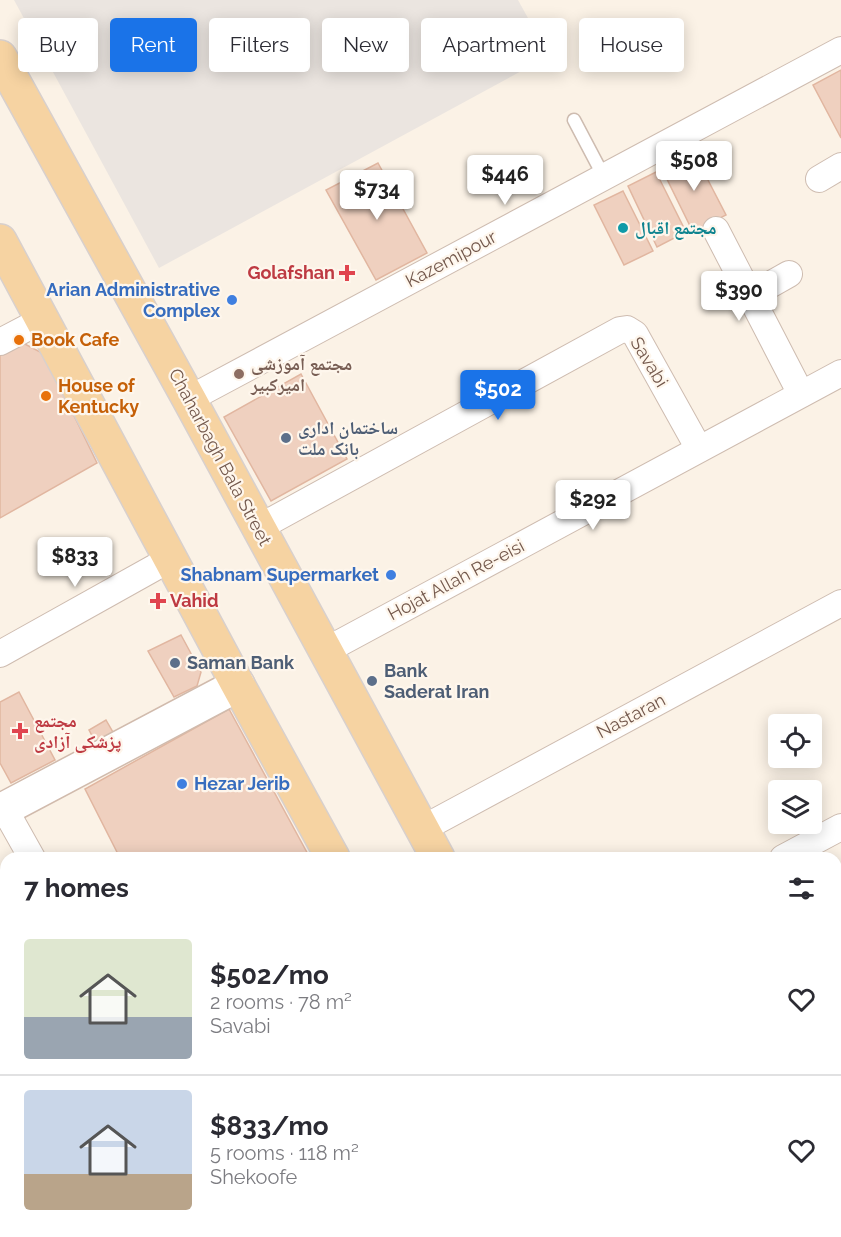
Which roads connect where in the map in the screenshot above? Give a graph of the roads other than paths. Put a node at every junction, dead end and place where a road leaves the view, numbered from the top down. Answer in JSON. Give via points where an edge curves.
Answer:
{"nodes":[{"id":1,"x":841,"y":50,"type":"edge"},
{"id":2,"x":0,"y":57,"type":"edge"},
{"id":3,"x":574,"y":120,"type":"dead end"},
{"id":4,"x":841,"y":166,"type":"edge"},
{"id":5,"x":604,"y":177,"type":"junction"},
{"id":6,"x":819,"y":179,"type":"dead end"},
{"id":7,"x":716,"y":230,"type":"dead end"},
{"id":8,"x":0,"y":241,"type":"edge"},
{"id":9,"x":789,"y":274,"type":"dead end"},
{"id":10,"x":750,"y":296,"type":"junction"},
{"id":11,"x":42,"y":320,"type":"junction"},
{"id":12,"x":0,"y":342,"type":"edge"},
{"id":13,"x":841,"y":373,"type":"edge"},
{"id":14,"x":801,"y":394,"type":"junction"},
{"id":15,"x":189,"y":399,"type":"junction"},
{"id":16,"x":699,"y":448,"type":"junction"},
{"id":17,"x":258,"y":528,"type":"junction"},
{"id":18,"x":171,"y":559,"type":"junction"},
{"id":19,"x":841,"y":603,"type":"edge"},
{"id":20,"x":325,"y":651,"type":"junction"},
{"id":21,"x":0,"y":654,"type":"edge"},
{"id":22,"x":238,"y":685,"type":"junction"},
{"id":23,"x":2,"y":809,"type":"edge"},
{"id":24,"x":841,"y":827,"type":"edge"},
{"id":25,"x":422,"y":829,"type":"junction"},
{"id":26,"x":28,"y":852,"type":"edge"},
{"id":27,"x":330,"y":852,"type":"edge"},
{"id":28,"x":435,"y":852,"type":"edge"},
{"id":29,"x":794,"y":852,"type":"edge"}],
"edges":[{"from":1,"to":5,"type":"street","name":"Kazemipour"},
{"from":2,"to":15,"type":"main road","name":"Chaharbagh Bala Street"},
{"from":3,"to":5,"type":"lane"},
{"from":4,"to":6,"type":"street"},
{"from":5,"to":15,"type":"street","name":"Kazemipour"},
{"from":7,"to":10,"type":"street"},
{"from":8,"to":11,"type":"main road"},
{"from":9,"to":10,"type":"street"},
{"from":10,"to":14,"type":"street"},
{"from":11,"to":12,"type":"street"},
{"from":11,"to":18,"type":"main road"},
{"from":13,"to":14,"type":"street","name":"Hojat Allah Re-eisi"},
{"from":14,"to":16,"type":"street","name":"Hojat Allah Re-eisi"},
{"from":15,"to":17,"type":"main road","name":"Chaharbagh Bala Street"},
{"from":16,"to":17,"type":"street","name":"Savabi","via":[[635,334],[620,330]]},
{"from":16,"to":20,"type":"street","name":"Hojat Allah Re-eisi"},
{"from":17,"to":20,"type":"main road","name":"Chaharbagh Bala Street"},
{"from":18,"to":21,"type":"street"},
{"from":18,"to":22,"type":"main road"},
{"from":19,"to":25,"type":"street","name":"Nastaran"},
{"from":20,"to":25,"type":"main road","name":"Chaharbagh Bala Street"},
{"from":22,"to":23,"type":"street"},
{"from":22,"to":27,"type":"main road"},
{"from":23,"to":26,"type":"street"},
{"from":24,"to":29,"type":"street"},
{"from":25,"to":28,"type":"main road","name":"Chaharbagh Bala Street"}]}
